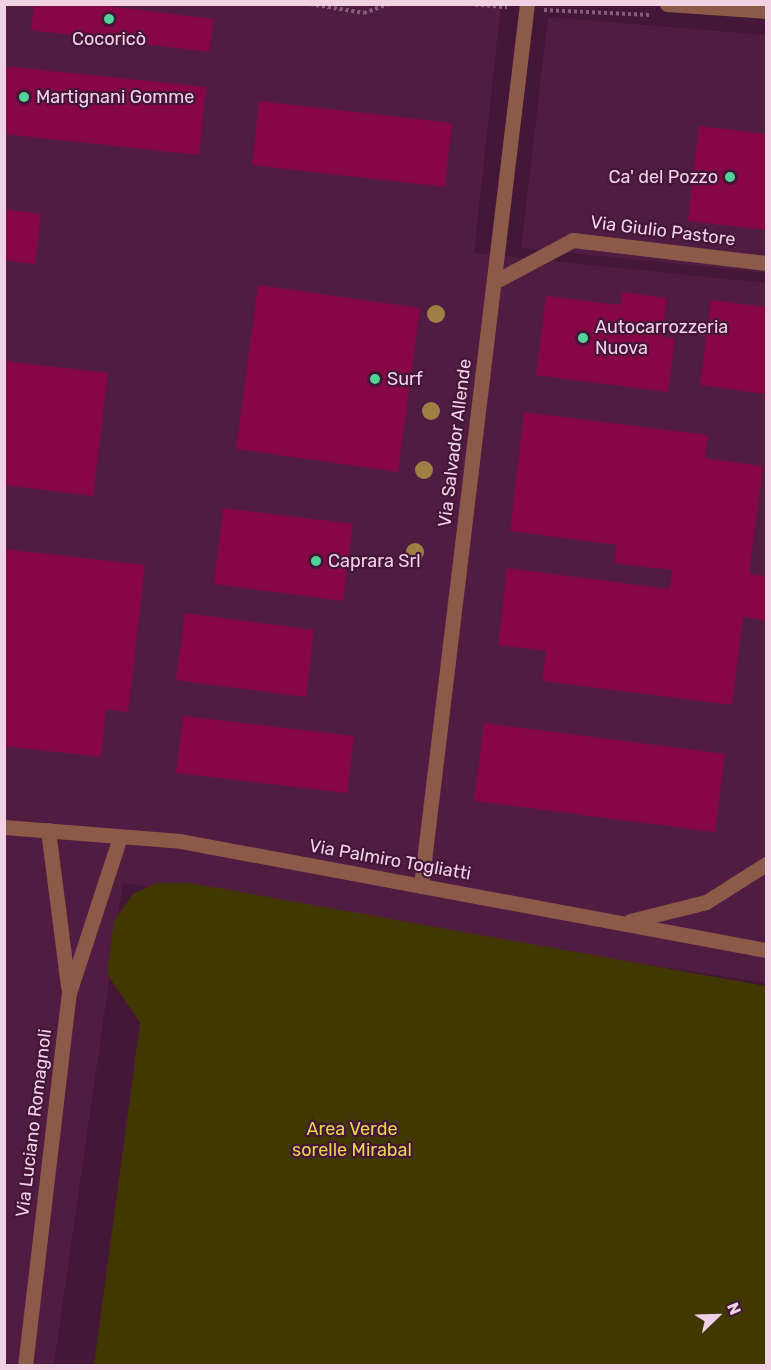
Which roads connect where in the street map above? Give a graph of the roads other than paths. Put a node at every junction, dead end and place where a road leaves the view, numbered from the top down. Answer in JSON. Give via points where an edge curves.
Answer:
{"nodes":[{"id":1,"x":666,"y":4,"type":"edge"},
{"id":2,"x":527,"y":7,"type":"edge"},
{"id":3,"x":766,"y":11,"type":"edge"},
{"id":4,"x":766,"y":263,"type":"edge"},
{"id":5,"x":494,"y":282,"type":"junction"},
{"id":6,"x":4,"y":827,"type":"edge"},
{"id":7,"x":48,"y":830,"type":"junction"},
{"id":8,"x":120,"y":837,"type":"junction"},
{"id":9,"x":766,"y":864,"type":"edge"},
{"id":10,"x":420,"y":886,"type":"junction"},
{"id":11,"x":620,"y":922,"type":"junction"},
{"id":12,"x":766,"y":950,"type":"edge"},
{"id":13,"x":69,"y":993,"type":"junction"},
{"id":14,"x":25,"y":1365,"type":"edge"}],
"edges":[{"from":1,"to":3,"type":"street"},
{"from":2,"to":5,"type":"street","name":"Via Salvador Allende"},
{"from":4,"to":5,"type":"street","name":"Via Giulio Pastore","via":[[573,240]]},
{"from":5,"to":10,"type":"street","name":"Via Salvador Allende"},
{"from":6,"to":7,"type":"street","name":"Via Palmiro Togliatti"},
{"from":7,"to":8,"type":"street","name":"Via Palmiro Togliatti"},
{"from":7,"to":13,"type":"street","name":"Via Luciano Romagnoli"},
{"from":8,"to":10,"type":"street","name":"Via Palmiro Togliatti","via":[[180,841]]},
{"from":8,"to":13,"type":"street","name":"Via Luciano Romagnoli"},
{"from":9,"to":11,"type":"street","via":[[706,902]]},
{"from":10,"to":11,"type":"street","name":"Via Palmiro Togliatti"},
{"from":11,"to":12,"type":"street","name":"Via Palmiro Togliatti"},
{"from":13,"to":14,"type":"street","name":"Via Luciano Romagnoli"}]}
